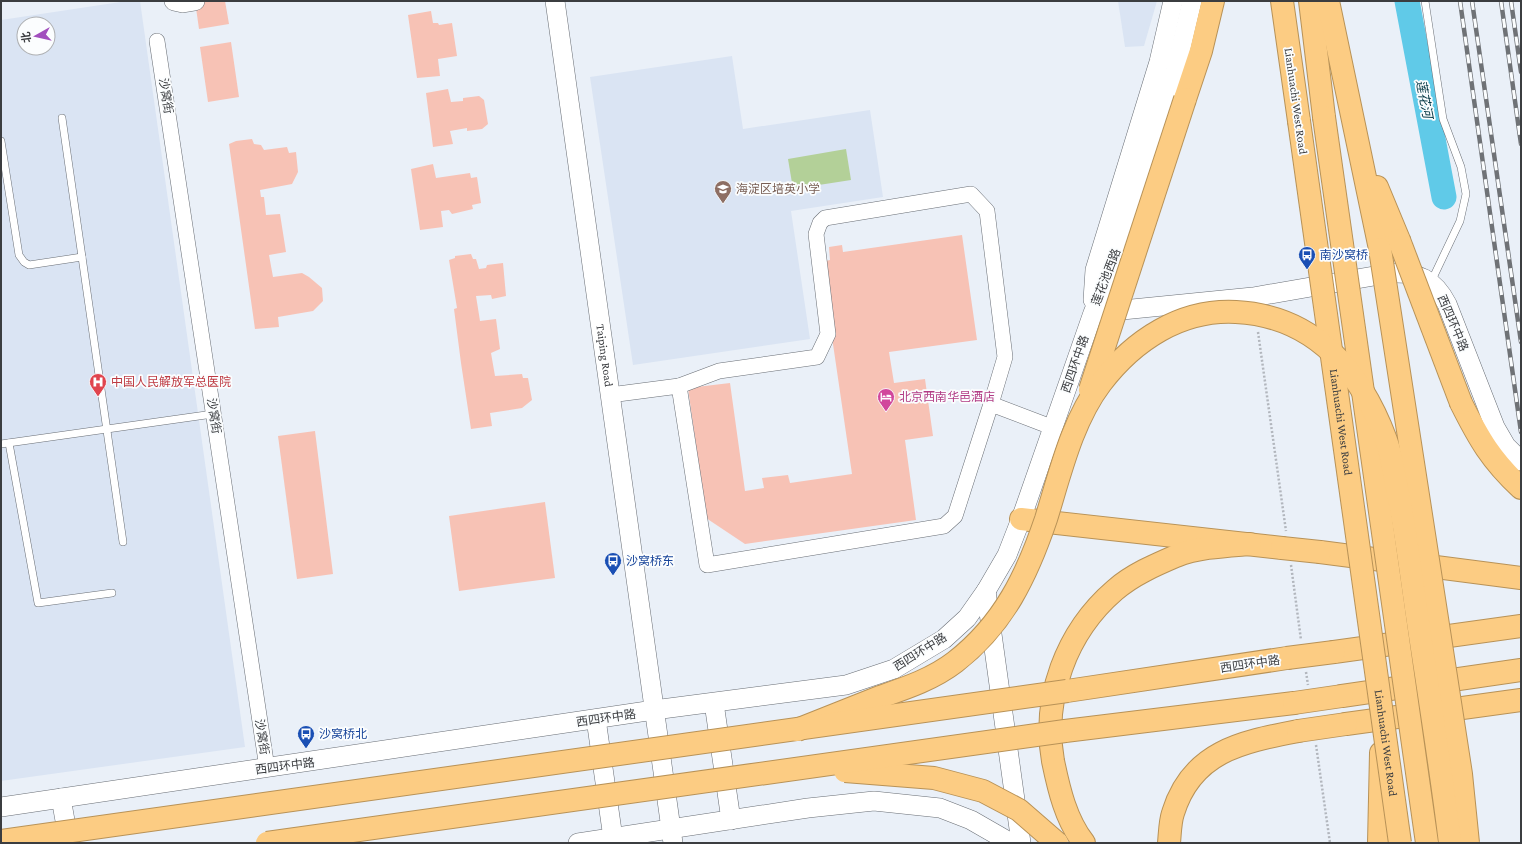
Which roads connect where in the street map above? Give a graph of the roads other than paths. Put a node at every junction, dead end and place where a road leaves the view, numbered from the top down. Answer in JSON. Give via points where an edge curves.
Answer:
{"nodes":[{"id":1,"x":174,"y":1,"type":"edge"},
{"id":2,"x":195,"y":1,"type":"edge"},
{"id":3,"x":555,"y":1,"type":"edge"},
{"id":4,"x":1173,"y":1,"type":"edge"},
{"id":5,"x":1192,"y":1,"type":"edge"},
{"id":6,"x":1213,"y":1,"type":"edge"},
{"id":7,"x":1282,"y":1,"type":"edge"},
{"id":8,"x":1310,"y":1,"type":"edge"},
{"id":9,"x":1328,"y":1,"type":"edge"},
{"id":10,"x":1425,"y":1,"type":"edge"},
{"id":11,"x":157,"y":41,"type":"dead end"},
{"id":12,"x":62,"y":118,"type":"dead end"},
{"id":13,"x":1,"y":141,"type":"edge"},
{"id":14,"x":1389,"y":245,"type":"junction"},
{"id":15,"x":82,"y":257,"type":"junction"},
{"id":16,"x":1431,"y":283,"type":"junction"},
{"id":17,"x":1092,"y":313,"type":"junction"},
{"id":18,"x":679,"y":386,"type":"junction"},
{"id":19,"x":610,"y":395,"type":"junction"},
{"id":20,"x":991,"y":404,"type":"junction"},
{"id":21,"x":214,"y":414,"type":"junction"},
{"id":22,"x":1081,"y":416,"type":"junction"},
{"id":23,"x":1054,"y":428,"type":"junction"},
{"id":24,"x":108,"y":429,"type":"junction"},
{"id":25,"x":9,"y":443,"type":"junction"},
{"id":26,"x":1,"y":444,"type":"edge"},
{"id":27,"x":1521,"y":461,"type":"edge"},
{"id":28,"x":1521,"y":488,"type":"edge"},
{"id":29,"x":1021,"y":519,"type":"junction"},
{"id":30,"x":123,"y":542,"type":"dead end"},
{"id":31,"x":1250,"y":544,"type":"junction"},
{"id":32,"x":1521,"y":578,"type":"edge"},
{"id":33,"x":986,"y":591,"type":"junction"},
{"id":34,"x":112,"y":592,"type":"dead end"},
{"id":35,"x":1521,"y":626,"type":"edge"},
{"id":36,"x":1521,"y":670,"type":"edge"},
{"id":37,"x":1521,"y":700,"type":"edge"},
{"id":38,"x":714,"y":703,"type":"junction"},
{"id":39,"x":654,"y":710,"type":"junction"},
{"id":40,"x":596,"y":719,"type":"junction"},
{"id":41,"x":1382,"y":720,"type":"junction"},
{"id":42,"x":797,"y":730,"type":"junction"},
{"id":43,"x":267,"y":768,"type":"junction"},
{"id":44,"x":804,"y":768,"type":"junction"},
{"id":45,"x":62,"y":798,"type":"junction"},
{"id":46,"x":1,"y":807,"type":"edge"},
{"id":47,"x":731,"y":820,"type":"junction"},
{"id":48,"x":672,"y":836,"type":"edge"},
{"id":49,"x":613,"y":838,"type":"junction"},
{"id":50,"x":1,"y":841,"type":"edge"},
{"id":51,"x":69,"y":843,"type":"edge"},
{"id":52,"x":267,"y":843,"type":"edge"},
{"id":53,"x":578,"y":843,"type":"edge"},
{"id":54,"x":1011,"y":843,"type":"edge"},
{"id":55,"x":1021,"y":843,"type":"edge"},
{"id":56,"x":1057,"y":843,"type":"edge"},
{"id":57,"x":1084,"y":843,"type":"edge"},
{"id":58,"x":1169,"y":843,"type":"edge"},
{"id":59,"x":1379,"y":843,"type":"edge"},
{"id":60,"x":1400,"y":843,"type":"edge"},
{"id":61,"x":1427,"y":843,"type":"edge"},
{"id":62,"x":1450,"y":843,"type":"edge"},
{"id":63,"x":1468,"y":843,"type":"edge"}],
"edges":[{"from":1,"to":2,"type":"street"},
{"from":3,"to":19,"type":"street","name":"Taiping Road"},
{"from":4,"to":17,"type":"street","name":"莲花池西路","via":[[1159,62],[1095,270]]},
{"from":5,"to":17,"type":"street","name":"莲花池西路","via":[[1176,69],[1110,271]]},
{"from":6,"to":22,"type":"highway","bridge":true,"via":[[1201,51]]},
{"from":7,"to":41,"type":"highway","name":"Lianhuachi West Road","bridge":true},
{"from":8,"to":61,"type":"highway","name":"Lianhuachi West Road","bridge":true,"via":[[1324,117]]},
{"from":9,"to":14,"type":"highway","via":[[1357,139]]},
{"from":10,"to":16,"type":"lane","via":[[1442,113],[1461,167],[1466,194],[1460,221]]},
{"from":11,"to":21,"type":"street","name":"沙窝街"},
{"from":12,"to":15,"type":"lane"},
{"from":13,"to":15,"type":"lane","via":[[19,255],[30,265]]},
{"from":14,"to":28,"type":"highway","bridge":true,"via":[[1477,436],[1495,461]]},
{"from":14,"to":63,"type":"highway","bridge":true,"via":[[1461,774]]},
{"from":15,"to":24,"type":"lane"},
{"from":16,"to":17,"type":"street","name":"西四环中路","via":[[1419,276],[1390,273],[1253,297]]},
{"from":16,"to":27,"type":"street","name":"西四环中路","via":[[1440,291],[1447,304],[1495,427],[1506,446]]},
{"from":17,"to":23,"type":"street","name":"西四环中路"},
{"from":18,"to":19,"type":"street"},
{"from":18,"to":20,"type":"street","via":[[707,564],[944,526],[955,516]]},
{"from":18,"to":20,"type":"street","via":[[719,371],[817,357],[828,334],[816,234],[825,218],[971,194],[986,211],[1005,357]]},
{"from":19,"to":39,"type":"street","name":"Taiping Road"},
{"from":20,"to":23,"type":"street"},
{"from":21,"to":24,"type":"lane"},
{"from":21,"to":43,"type":"street","name":"沙窝街"},
{"from":22,"to":42,"type":"highway","bridge":true,"via":[[1025,576],[1006,607],[983,635],[955,662],[925,680]]},
{"from":22,"to":62,"type":"highway","bridge":true,"via":[[1100,385],[1121,360],[1143,340],[1171,323],[1201,314],[1226,311],[1256,313],[1282,320],[1309,333],[1354,377],[1371,405],[1387,443],[1400,503]]},
{"from":23,"to":29,"type":"street","name":"西四环中路"},
{"from":24,"to":25,"type":"lane"},
{"from":24,"to":30,"type":"lane"},
{"from":25,"to":26,"type":"lane"},
{"from":25,"to":34,"type":"lane","via":[[38,603]]},
{"from":29,"to":31,"type":"highway"},
{"from":29,"to":33,"type":"street","name":"西四环中路","via":[[1007,555]]},
{"from":31,"to":32,"type":"highway","bridge":true},
{"from":31,"to":57,"type":"highway","via":[[1207,548],[1176,556],[1145,570],[1115,589],[1089,616],[1069,648],[1055,686],[1051,713],[1051,749],[1066,813]]},
{"from":33,"to":38,"type":"street","name":"西四环中路","via":[[967,618],[944,639],[894,669],[846,685]]},
{"from":33,"to":55,"type":"street"},
{"from":35,"to":42,"type":"highway","name":"西四环中路","bridge":true},
{"from":36,"to":44,"type":"highway","bridge":true,"via":[[1342,696],[1301,698]]},
{"from":37,"to":58,"type":"highway","bridge":true,"via":[[1346,724],[1307,736],[1238,744],[1218,753],[1200,766],[1185,785],[1172,813]]},
{"from":38,"to":39,"type":"street","name":"西四环中路"},
{"from":38,"to":47,"type":"street"},
{"from":39,"to":40,"type":"street","name":"西四环中路"},
{"from":39,"to":48,"type":"street","name":"Taiping Road"},
{"from":40,"to":43,"type":"street","name":"西四环中路"},
{"from":40,"to":49,"type":"street"},
{"from":41,"to":59,"type":"highway","bridge":true},
{"from":41,"to":60,"type":"highway","name":"Lianhuachi West Road","bridge":true},
{"from":42,"to":50,"type":"highway","name":"西四环中路","bridge":true},
{"from":43,"to":45,"type":"street","name":"西四环中路"},
{"from":44,"to":52,"type":"highway","bridge":true},
{"from":44,"to":56,"type":"highway","bridge":true,"via":[[934,778],[983,791],[1019,810]]},
{"from":45,"to":46,"type":"street","name":"西四环中路"},
{"from":45,"to":51,"type":"street"},
{"from":47,"to":48,"type":"street"},
{"from":47,"to":54,"type":"street","via":[[874,801],[940,808],[971,820]]},
{"from":48,"to":49,"type":"street"},
{"from":49,"to":53,"type":"street"}]}
